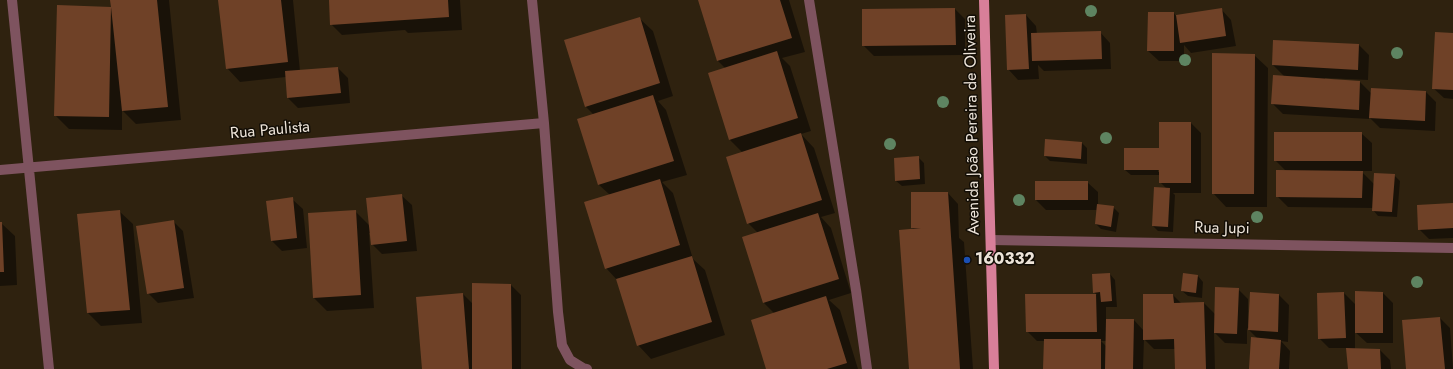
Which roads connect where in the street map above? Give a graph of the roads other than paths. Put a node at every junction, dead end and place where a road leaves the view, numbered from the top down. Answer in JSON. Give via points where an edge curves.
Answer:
{"nodes":[{"id":1,"x":12,"y":0,"type":"edge"},
{"id":2,"x":532,"y":0,"type":"edge"},
{"id":3,"x":809,"y":0,"type":"edge"},
{"id":4,"x":984,"y":0,"type":"edge"},
{"id":5,"x":544,"y":123,"type":"junction"},
{"id":6,"x":29,"y":167,"type":"junction"},
{"id":7,"x":0,"y":170,"type":"edge"},
{"id":8,"x":990,"y":240,"type":"junction"},
{"id":9,"x":1453,"y":248,"type":"edge"},
{"id":10,"x":49,"y":369,"type":"edge"},
{"id":11,"x":588,"y":369,"type":"edge"},
{"id":12,"x":867,"y":369,"type":"edge"},
{"id":13,"x":994,"y":369,"type":"edge"}],
"edges":[{"from":1,"to":6,"type":"street"},
{"from":2,"to":5,"type":"street"},
{"from":3,"to":12,"type":"street"},
{"from":4,"to":8,"type":"main road","name":"Avenida João Pereira de Oliveira"},
{"from":5,"to":6,"type":"street","name":"Rua Paulista"},
{"from":5,"to":11,"type":"street","via":[[562,345],[570,360]]},
{"from":6,"to":7,"type":"street","name":"Rua Paulista"},
{"from":6,"to":10,"type":"street"},
{"from":8,"to":9,"type":"street","name":"Rua Jupi"},
{"from":8,"to":13,"type":"main road","name":"Avenida João Pereira de Oliveira"}]}
